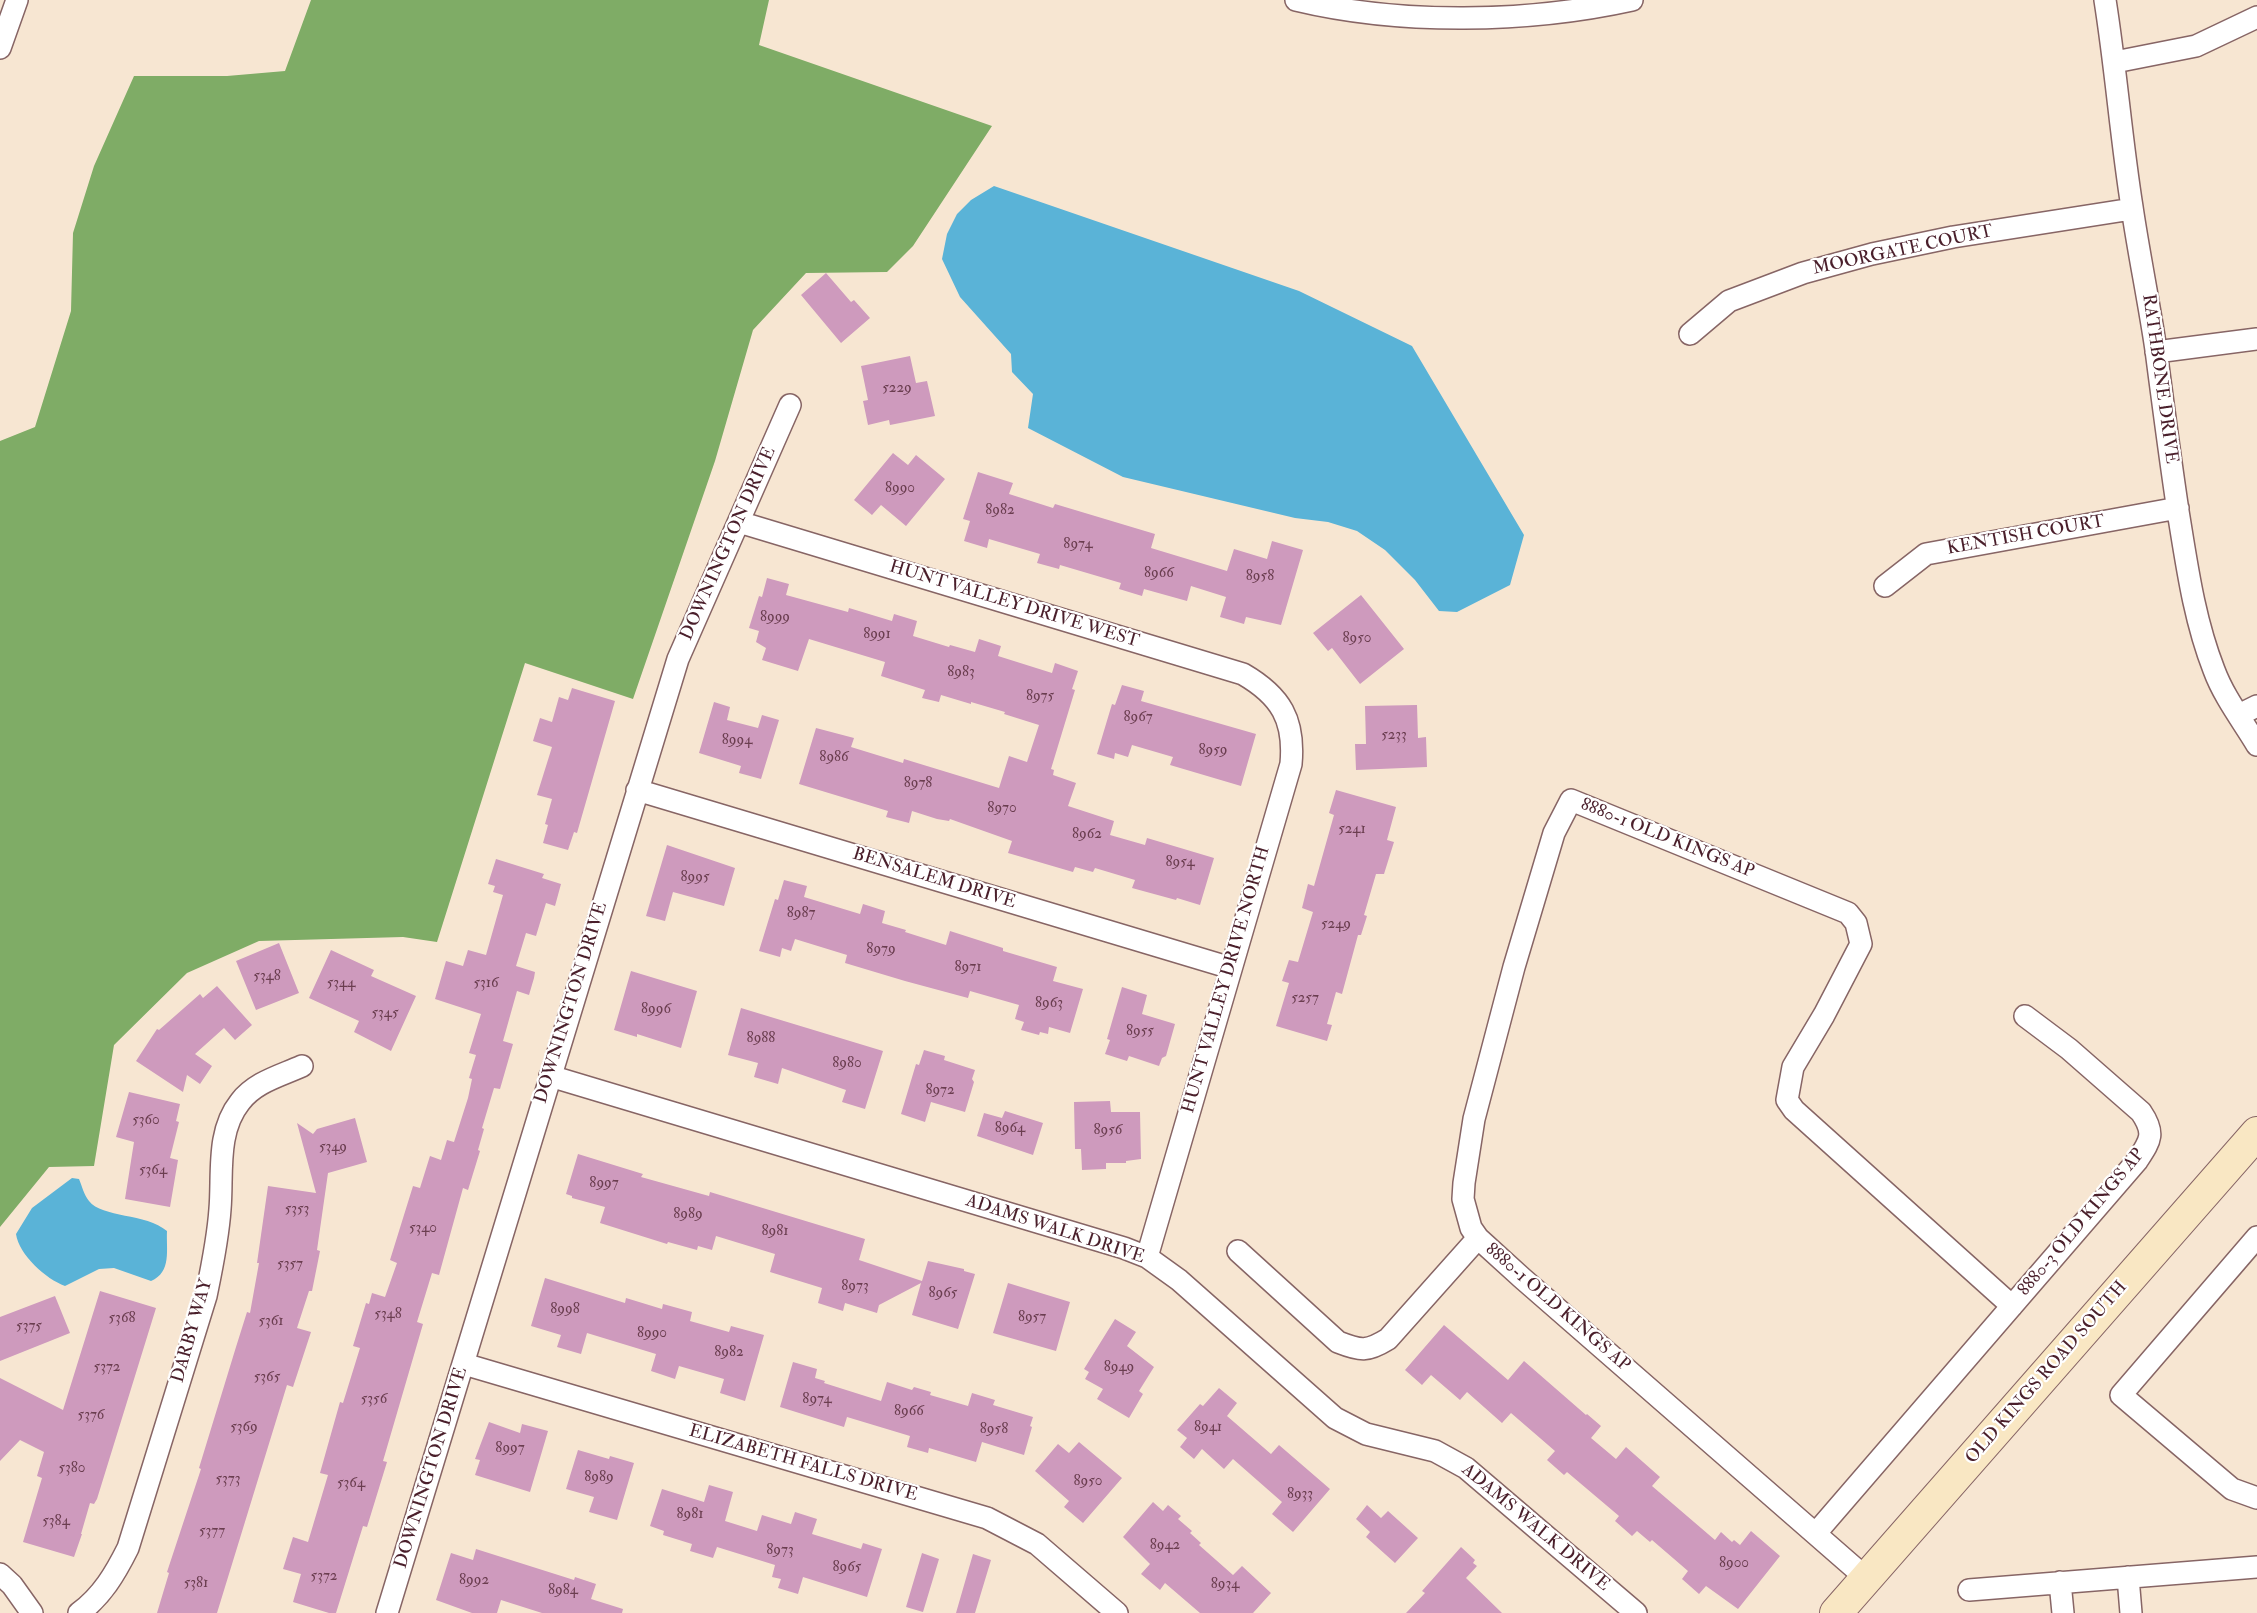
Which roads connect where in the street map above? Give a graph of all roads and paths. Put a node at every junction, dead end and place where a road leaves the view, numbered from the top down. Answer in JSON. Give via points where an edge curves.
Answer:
{"nodes":[{"id":1,"x":17,"y":0,"type":"edge"},
{"id":2,"x":1296,"y":0,"type":"edge"},
{"id":3,"x":1632,"y":0,"type":"edge"},
{"id":4,"x":2105,"y":0,"type":"edge"},
{"id":5,"x":2257,"y":17,"type":"edge"},
{"id":6,"x":0,"y":48,"type":"edge"},
{"id":7,"x":2115,"y":62,"type":"junction"},
{"id":8,"x":2132,"y":209,"type":"junction"},
{"id":9,"x":1690,"y":334,"type":"dead end"},
{"id":10,"x":2257,"y":339,"type":"edge"},
{"id":11,"x":2156,"y":352,"type":"junction"},
{"id":12,"x":790,"y":405,"type":"dead end"},
{"id":13,"x":2178,"y":508,"type":"junction"},
{"id":14,"x":739,"y":522,"type":"junction"},
{"id":15,"x":1885,"y":586,"type":"dead end"},
{"id":16,"x":1279,"y":703,"type":"joint"},
{"id":17,"x":2248,"y":710,"type":"edge"},
{"id":18,"x":2257,"y":745,"type":"edge"},
{"id":19,"x":637,"y":790,"type":"junction"},
{"id":20,"x":1231,"y":968,"type":"junction"},
{"id":21,"x":2025,"y":1016,"type":"dead end"},
{"id":22,"x":302,"y":1066,"type":"dead end"},
{"id":23,"x":550,"y":1076,"type":"junction"},
{"id":24,"x":2257,"y":1133,"type":"edge"},
{"id":25,"x":2257,"y":1237,"type":"edge"},
{"id":26,"x":1478,"y":1238,"type":"junction"},
{"id":27,"x":1238,"y":1251,"type":"dead end"},
{"id":28,"x":1147,"y":1257,"type":"junction"},
{"id":29,"x":2012,"y":1306,"type":"junction"},
{"id":30,"x":464,"y":1364,"type":"junction"},
{"id":31,"x":2257,"y":1498,"type":"edge"},
{"id":32,"x":1816,"y":1533,"type":"junction"},
{"id":33,"x":2257,"y":1567,"type":"edge"},
{"id":34,"x":0,"y":1574,"type":"edge"},
{"id":35,"x":2128,"y":1577,"type":"junction"},
{"id":36,"x":1866,"y":1578,"type":"junction"},
{"id":37,"x":2060,"y":1582,"type":"junction"},
{"id":38,"x":1969,"y":1590,"type":"dead end"},
{"id":39,"x":32,"y":1613,"type":"edge"},
{"id":40,"x":79,"y":1613,"type":"edge"},
{"id":41,"x":387,"y":1613,"type":"edge"},
{"id":42,"x":1117,"y":1613,"type":"edge"},
{"id":43,"x":1636,"y":1613,"type":"edge"},
{"id":44,"x":1836,"y":1613,"type":"edge"},
{"id":45,"x":2062,"y":1613,"type":"edge"},
{"id":46,"x":2131,"y":1613,"type":"edge"}],
"edges":[{"from":1,"to":6,"type":"street"},
{"from":2,"to":3,"type":"street","via":[[1408,17],[1512,16],[1597,8]]},
{"from":4,"to":7,"type":"street","name":"RATHBONE DRIVE"},
{"from":5,"to":7,"type":"street","via":[[2196,46]]},
{"from":7,"to":8,"type":"street","name":"RATHBONE DRIVE"},
{"from":8,"to":9,"type":"street","name":"MOORGATE COURT","via":[[1953,237],[1803,273],[1729,301]]},
{"from":8,"to":11,"type":"street","name":"RATHBONE DRIVE"},
{"from":10,"to":11,"type":"street"},
{"from":11,"to":13,"type":"street","name":"RATHBONE DRIVE"},
{"from":12,"to":14,"type":"street","name":"DOWNINGTON DRIVE"},
{"from":13,"to":15,"type":"street","name":"KENTISH COURT","via":[[1926,554]]},
{"from":13,"to":17,"type":"street","name":"RATHBONE DRIVE","via":[[2196,618],[2214,672]]},
{"from":14,"to":16,"type":"street","name":"HUNT VALLEY DRIVE WEST","via":[[1243,674]]},
{"from":14,"to":19,"type":"street","name":"DOWNINGTON DRIVE","via":[[678,660]]},
{"from":16,"to":20,"type":"street","name":"HUNT VALLEY DRIVE NORTH","via":[[1293,744],[1291,764]]},
{"from":17,"to":18,"type":"street","name":"RATHBONE DRIVE"},
{"from":19,"to":20,"type":"street","name":"BENSALEM DRIVE"},
{"from":19,"to":23,"type":"street","name":"DOWNINGTON DRIVE"},
{"from":20,"to":28,"type":"street","name":"HUNT VALLEY DRIVE NORTH"},
{"from":21,"to":29,"type":"street","name":"8880-3 OLD KINGS AP","via":[[2141,1112],[2149,1123],[2151,1140]]},
{"from":22,"to":40,"type":"street","name":"DARBY WAY","via":[[259,1084],[239,1103],[226,1128],[220,1209],[206,1296],[128,1548],[114,1577]]},
{"from":23,"to":28,"type":"street","name":"ADAMS WALK DRIVE"},
{"from":23,"to":30,"type":"street","name":"DOWNINGTON DRIVE"},
{"from":24,"to":36,"type":"street","name":"OLD KINGS ROAD SOUTH"},
{"from":25,"to":31,"type":"street","via":[[2121,1395],[2232,1489]]},
{"from":26,"to":27,"type":"street","via":[[1388,1339],[1373,1349],[1358,1350],[1338,1342]]},
{"from":26,"to":29,"type":"street","name":"8880-1 OLD KINGS AP","via":[[1471,1228],[1463,1198],[1474,1119],[1554,833],[1571,801],[1848,913],[1856,923],[1861,944],[1793,1067],[1786,1100]]},
{"from":26,"to":32,"type":"street","name":"8880-1 OLD KINGS AP"},
{"from":28,"to":43,"type":"street","name":"ADAMS WALK DRIVE","via":[[1179,1280],[1335,1418],[1366,1434],[1435,1451],[1466,1468]]},
{"from":29,"to":32,"type":"street"},
{"from":30,"to":41,"type":"street","name":"DOWNINGTON DRIVE"},
{"from":30,"to":42,"type":"street","name":"ELIZABETH FALLS DRIVE","via":[[987,1518],[1037,1544]]},
{"from":32,"to":36,"type":"street","name":"8880-1 OLD KINGS AP"},
{"from":33,"to":35,"type":"street"},
{"from":34,"to":39,"type":"street"},
{"from":35,"to":37,"type":"street"},
{"from":35,"to":46,"type":"street"},
{"from":36,"to":44,"type":"street","name":"OLD KINGS ROAD SOUTH"},
{"from":37,"to":38,"type":"street"},
{"from":37,"to":45,"type":"street"}]}
